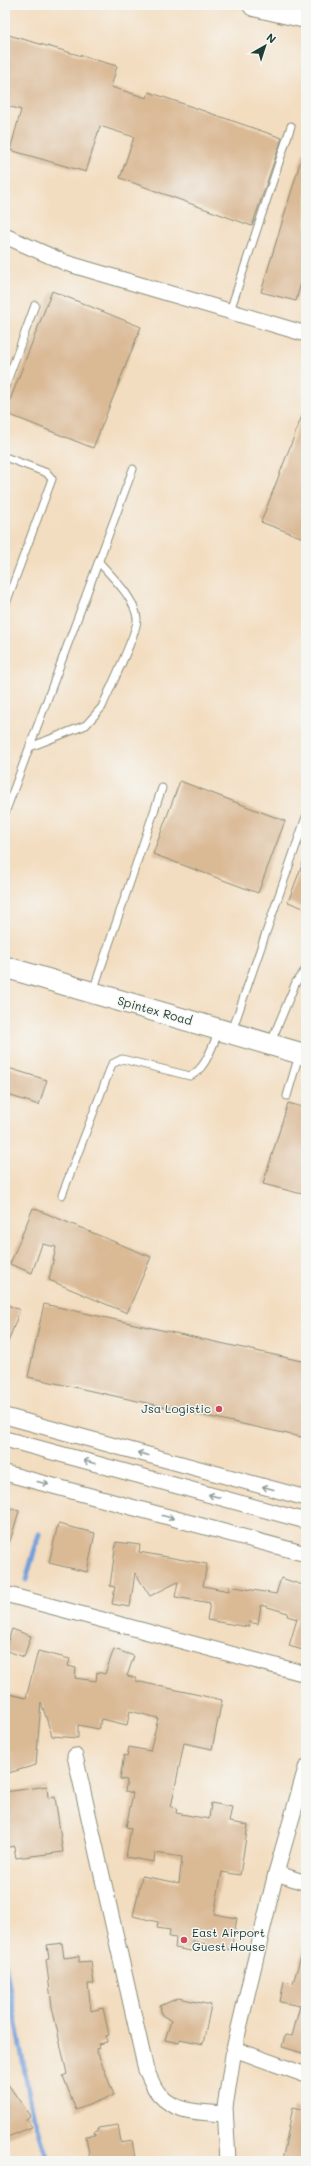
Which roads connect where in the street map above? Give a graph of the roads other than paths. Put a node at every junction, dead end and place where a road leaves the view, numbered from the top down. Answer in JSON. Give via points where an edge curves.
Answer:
{"nodes":[{"id":1,"x":254,"y":5,"type":"edge"},
{"id":2,"x":306,"y":17,"type":"edge"},
{"id":3,"x":291,"y":126,"type":"dead end"},
{"id":4,"x":5,"y":236,"type":"edge"},
{"id":5,"x":35,"y":305,"type":"dead end"},
{"id":6,"x":230,"y":312,"type":"junction"},
{"id":7,"x":306,"y":334,"type":"edge"},
{"id":8,"x":5,"y":387,"type":"edge"},
{"id":9,"x":5,"y":457,"type":"edge"},
{"id":10,"x":133,"y":468,"type":"dead end"},
{"id":11,"x":98,"y":562,"type":"junction"},
{"id":12,"x":5,"y":606,"type":"edge"},
{"id":13,"x":30,"y":747,"type":"junction"},
{"id":14,"x":162,"y":788,"type":"dead end"},
{"id":15,"x":5,"y":813,"type":"edge"},
{"id":16,"x":306,"y":817,"type":"edge"},
{"id":17,"x":306,"y":969,"type":"edge"},
{"id":18,"x":7,"y":973,"type":"edge"},
{"id":19,"x":92,"y":993,"type":"junction"},
{"id":20,"x":225,"y":1032,"type":"junction"},
{"id":21,"x":270,"y":1044,"type":"junction"},
{"id":22,"x":303,"y":1054,"type":"edge"},
{"id":23,"x":287,"y":1096,"type":"dead end"},
{"id":24,"x":62,"y":1195,"type":"dead end"},
{"id":25,"x":5,"y":1416,"type":"edge"},
{"id":26,"x":5,"y":1439,"type":"edge"},
{"id":27,"x":5,"y":1473,"type":"edge"},
{"id":28,"x":306,"y":1498,"type":"edge"},
{"id":29,"x":306,"y":1521,"type":"edge"},
{"id":30,"x":306,"y":1554,"type":"edge"},
{"id":31,"x":5,"y":1594,"type":"edge"},
{"id":32,"x":306,"y":1674,"type":"edge"},
{"id":33,"x":75,"y":1756,"type":"dead end"},
{"id":34,"x":306,"y":1768,"type":"edge"},
{"id":35,"x":276,"y":1873,"type":"junction"},
{"id":36,"x":306,"y":1883,"type":"edge"},
{"id":37,"x":234,"y":2049,"type":"junction"},
{"id":38,"x":306,"y":2075,"type":"edge"},
{"id":39,"x":225,"y":2114,"type":"junction"},
{"id":40,"x":228,"y":2161,"type":"edge"}],
"edges":[{"from":1,"to":2,"type":"highway"},
{"from":3,"to":6,"type":"lane"},
{"from":4,"to":6,"type":"street","via":[[66,263]]},
{"from":5,"to":8,"type":"lane"},
{"from":6,"to":7,"type":"street"},
{"from":9,"to":12,"type":"lane","via":[[47,474],[52,479]]},
{"from":10,"to":11,"type":"lane"},
{"from":11,"to":13,"type":"lane"},
{"from":11,"to":13,"type":"lane","via":[[130,601],[137,619],[134,632],[102,707],[94,718],[86,725]]},
{"from":13,"to":15,"type":"lane"},
{"from":14,"to":19,"type":"lane"},
{"from":16,"to":20,"type":"lane"},
{"from":17,"to":21,"type":"lane","via":[[296,982]]},
{"from":18,"to":19,"type":"main road","name":"Spintex Road"},
{"from":19,"to":20,"type":"main road","name":"Spintex Road"},
{"from":20,"to":21,"type":"main road","name":"Spintex Road"},
{"from":20,"to":24,"type":"lane","via":[[202,1066],[190,1076],[122,1059],[112,1064]]},
{"from":21,"to":22,"type":"main road","name":"Spintex Road"},
{"from":22,"to":23,"type":"lane"},
{"from":28,"to":25,"type":"street","one_way":true},
{"from":29,"to":26,"type":"street","one_way":true},
{"from":27,"to":30,"type":"street","one_way":true},
{"from":31,"to":32,"type":"street"},
{"from":33,"to":39,"type":"street","via":[[146,2070],[158,2094],[171,2105],[185,2111]]},
{"from":34,"to":35,"type":"street"},
{"from":35,"to":36,"type":"street"},
{"from":35,"to":37,"type":"street"},
{"from":37,"to":38,"type":"street"},
{"from":37,"to":39,"type":"street"},
{"from":39,"to":40,"type":"street"}]}
